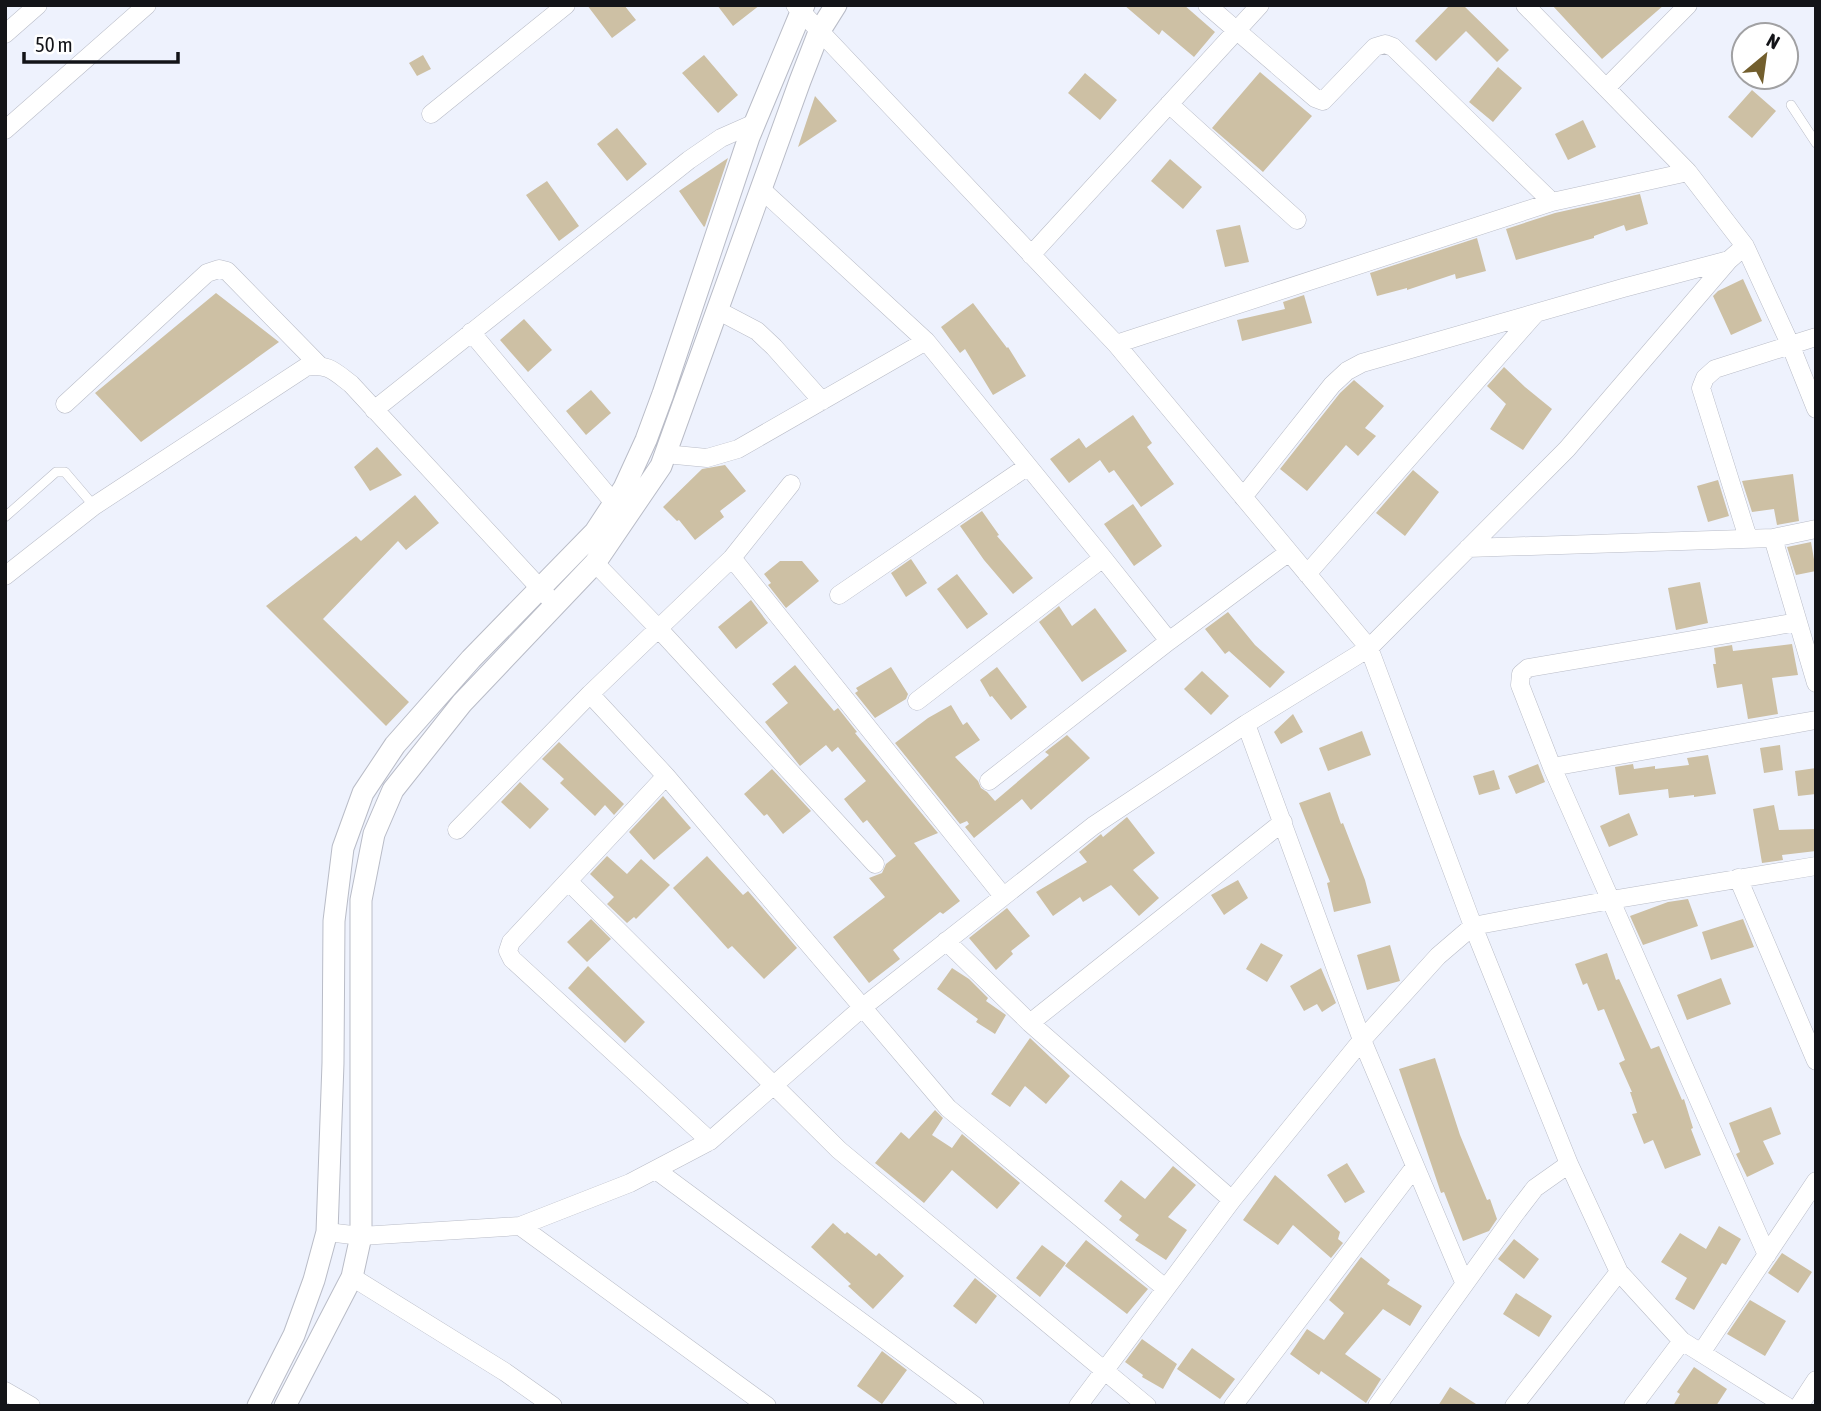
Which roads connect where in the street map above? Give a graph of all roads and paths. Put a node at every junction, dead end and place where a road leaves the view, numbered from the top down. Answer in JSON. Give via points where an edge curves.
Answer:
{"nodes":[{"id":1,"x":38,"y":5,"type":"edge"},
{"id":2,"x":147,"y":5,"type":"edge"},
{"id":3,"x":566,"y":5,"type":"edge"},
{"id":4,"x":836,"y":5,"type":"edge"},
{"id":5,"x":1207,"y":5,"type":"edge"},
{"id":6,"x":1260,"y":5,"type":"edge"},
{"id":7,"x":1525,"y":5,"type":"edge"},
{"id":8,"x":800,"y":7,"type":"edge"},
{"id":9,"x":1684,"y":7,"type":"edge"},
{"id":10,"x":1236,"y":30,"type":"junction"},
{"id":11,"x":819,"y":32,"type":"junction"},
{"id":12,"x":5,"y":34,"type":"edge"},
{"id":13,"x":1606,"y":88,"type":"junction"},
{"id":14,"x":1169,"y":104,"type":"junction"},
{"id":15,"x":1791,"y":105,"type":"dead end"},
{"id":16,"x":431,"y":114,"type":"dead end"},
{"id":17,"x":755,"y":123,"type":"junction"},
{"id":18,"x":5,"y":130,"type":"edge"},
{"id":19,"x":1816,"y":143,"type":"edge"},
{"id":20,"x":1688,"y":172,"type":"junction"},
{"id":21,"x":761,"y":189,"type":"junction"},
{"id":22,"x":1552,"y":202,"type":"junction"},
{"id":23,"x":1297,"y":220,"type":"dead end"},
{"id":24,"x":1745,"y":246,"type":"junction"},
{"id":25,"x":1031,"y":255,"type":"junction"},
{"id":26,"x":1729,"y":260,"type":"junction"},
{"id":27,"x":717,"y":310,"type":"junction"},
{"id":28,"x":1536,"y":313,"type":"junction"},
{"id":29,"x":471,"y":332,"type":"junction"},
{"id":30,"x":1816,"y":337,"type":"edge"},
{"id":31,"x":926,"y":341,"type":"junction"},
{"id":32,"x":1116,"y":344,"type":"junction"},
{"id":33,"x":1790,"y":344,"type":"junction"},
{"id":34,"x":318,"y":364,"type":"junction"},
{"id":35,"x":822,"y":401,"type":"junction"},
{"id":36,"x":65,"y":404,"type":"dead end"},
{"id":37,"x":1816,"y":409,"type":"edge"},
{"id":38,"x":374,"y":410,"type":"junction"},
{"id":39,"x":665,"y":454,"type":"junction"},
{"id":40,"x":1028,"y":466,"type":"junction"},
{"id":41,"x":791,"y":484,"type":"dead end"},
{"id":42,"x":1243,"y":496,"type":"junction"},
{"id":43,"x":614,"y":503,"type":"junction"},
{"id":44,"x":94,"y":506,"type":"junction"},
{"id":45,"x":5,"y":517,"type":"edge"},
{"id":46,"x":1816,"y":529,"type":"edge"},
{"id":47,"x":1748,"y":538,"type":"junction"},
{"id":48,"x":1773,"y":538,"type":"junction"},
{"id":49,"x":1468,"y":548,"type":"junction"},
{"id":50,"x":1289,"y":552,"type":"junction"},
{"id":51,"x":732,"y":558,"type":"junction"},
{"id":52,"x":1103,"y":558,"type":"junction"},
{"id":53,"x":595,"y":563,"type":"junction"},
{"id":54,"x":1307,"y":574,"type":"junction"},
{"id":55,"x":5,"y":576,"type":"edge"},
{"id":56,"x":541,"y":589,"type":"junction"},
{"id":57,"x":839,"y":595,"type":"dead end"},
{"id":58,"x":556,"y":606,"type":"junction"},
{"id":59,"x":1798,"y":622,"type":"junction"},
{"id":60,"x":659,"y":628,"type":"junction"},
{"id":61,"x":1168,"y":641,"type":"junction"},
{"id":62,"x":1368,"y":648,"type":"junction"},
{"id":63,"x":1816,"y":683,"type":"edge"},
{"id":64,"x":590,"y":694,"type":"junction"},
{"id":65,"x":917,"y":701,"type":"dead end"},
{"id":66,"x":1816,"y":720,"type":"edge"},
{"id":67,"x":1246,"y":724,"type":"junction"},
{"id":68,"x":1552,"y":767,"type":"junction"},
{"id":69,"x":666,"y":776,"type":"junction"},
{"id":70,"x":989,"y":782,"type":"dead end"},
{"id":71,"x":1283,"y":822,"type":"junction"},
{"id":72,"x":457,"y":830,"type":"dead end"},
{"id":73,"x":875,"y":864,"type":"dead end"},
{"id":74,"x":1816,"y":866,"type":"edge"},
{"id":75,"x":1738,"y":878,"type":"junction"},
{"id":76,"x":568,"y":881,"type":"junction"},
{"id":77,"x":1003,"y":896,"type":"junction"},
{"id":78,"x":1611,"y":900,"type":"junction"},
{"id":79,"x":1473,"y":926,"type":"junction"},
{"id":80,"x":946,"y":941,"type":"junction"},
{"id":81,"x":863,"y":1007,"type":"junction"},
{"id":82,"x":1030,"y":1023,"type":"junction"},
{"id":83,"x":1362,"y":1040,"type":"junction"},
{"id":84,"x":1816,"y":1060,"type":"edge"},
{"id":85,"x":776,"y":1085,"type":"junction"},
{"id":86,"x":710,"y":1141,"type":"junction"},
{"id":87,"x":1569,"y":1164,"type":"junction"},
{"id":88,"x":1414,"y":1168,"type":"junction"},
{"id":89,"x":656,"y":1170,"type":"junction"},
{"id":90,"x":1816,"y":1181,"type":"edge"},
{"id":91,"x":1231,"y":1200,"type":"junction"},
{"id":92,"x":520,"y":1226,"type":"junction"},
{"id":93,"x":327,"y":1232,"type":"junction"},
{"id":94,"x":361,"y":1236,"type":"junction"},
{"id":95,"x":1767,"y":1255,"type":"junction"},
{"id":96,"x":1619,"y":1272,"type":"junction"},
{"id":97,"x":352,"y":1277,"type":"junction"},
{"id":98,"x":1464,"y":1282,"type":"junction"},
{"id":99,"x":1165,"y":1288,"type":"junction"},
{"id":100,"x":1682,"y":1341,"type":"junction"},
{"id":101,"x":1701,"y":1353,"type":"junction"},
{"id":102,"x":1103,"y":1371,"type":"junction"},
{"id":103,"x":1816,"y":1380,"type":"edge"},
{"id":104,"x":5,"y":1391,"type":"edge"},
{"id":105,"x":1781,"y":1404,"type":"edge"},
{"id":106,"x":31,"y":1406,"type":"edge"},
{"id":107,"x":258,"y":1406,"type":"edge"},
{"id":108,"x":285,"y":1406,"type":"edge"},
{"id":109,"x":553,"y":1406,"type":"edge"},
{"id":110,"x":767,"y":1406,"type":"edge"},
{"id":111,"x":975,"y":1406,"type":"edge"},
{"id":112,"x":1078,"y":1406,"type":"edge"},
{"id":113,"x":1147,"y":1406,"type":"edge"},
{"id":114,"x":1233,"y":1406,"type":"edge"},
{"id":115,"x":1377,"y":1406,"type":"edge"},
{"id":116,"x":1514,"y":1406,"type":"edge"},
{"id":117,"x":1633,"y":1406,"type":"edge"},
{"id":118,"x":1799,"y":1406,"type":"edge"}],
"edges":[{"from":1,"to":12,"type":"street"},
{"from":2,"to":18,"type":"street"},
{"from":3,"to":16,"type":"street"},
{"from":4,"to":11,"type":"street"},
{"from":5,"to":10,"type":"street"},
{"from":6,"to":10,"type":"street"},
{"from":7,"to":13,"type":"street"},
{"from":8,"to":11,"type":"street"},
{"from":8,"to":17,"type":"street"},
{"from":9,"to":13,"type":"street"},
{"from":10,"to":14,"type":"street"},
{"from":10,"to":22,"type":"street","via":[[1323,100],[1375,47],[1393,47]]},
{"from":11,"to":21,"type":"street"},
{"from":11,"to":25,"type":"street"},
{"from":13,"to":20,"type":"street"},
{"from":14,"to":23,"type":"street"},
{"from":14,"to":25,"type":"street"},
{"from":15,"to":19,"type":"lane"},
{"from":17,"to":29,"type":"street","via":[[721,138],[689,160]]},
{"from":17,"to":43,"type":"street","via":[[658,406]]},
{"from":20,"to":22,"type":"street"},
{"from":20,"to":24,"type":"street"},
{"from":21,"to":27,"type":"street"},
{"from":21,"to":31,"type":"street"},
{"from":22,"to":32,"type":"street"},
{"from":24,"to":26,"type":"street"},
{"from":24,"to":33,"type":"street"},
{"from":25,"to":32,"type":"street"},
{"from":26,"to":28,"type":"street"},
{"from":26,"to":49,"type":"street","via":[[1567,449]]},
{"from":27,"to":35,"type":"street","via":[[757,331]]},
{"from":27,"to":39,"type":"street"},
{"from":28,"to":42,"type":"street","via":[[1347,370]]},
{"from":28,"to":54,"type":"street"},
{"from":29,"to":38,"type":"street"},
{"from":29,"to":43,"type":"street"},
{"from":30,"to":33,"type":"street"},
{"from":31,"to":35,"type":"street"},
{"from":31,"to":40,"type":"street"},
{"from":32,"to":42,"type":"street"},
{"from":33,"to":37,"type":"street"},
{"from":33,"to":47,"type":"street","via":[[1715,369],[1701,388]]},
{"from":34,"to":36,"type":"street","via":[[227,271],[219,269],[207,273]]},
{"from":34,"to":38,"type":"street","via":[[351,384]]},
{"from":34,"to":44,"type":"street","via":[[306,367]]},
{"from":35,"to":39,"type":"street","via":[[738,449],[707,458]]},
{"from":38,"to":56,"type":"street"},
{"from":39,"to":53,"type":"street"},
{"from":40,"to":52,"type":"street"},
{"from":40,"to":57,"type":"street"},
{"from":41,"to":51,"type":"street"},
{"from":42,"to":50,"type":"street"},
{"from":43,"to":56,"type":"street","via":[[595,532]]},
{"from":44,"to":45,"type":"lane","via":[[61,471]]},
{"from":44,"to":55,"type":"street"},
{"from":46,"to":48,"type":"street"},
{"from":47,"to":48,"type":"street"},
{"from":47,"to":49,"type":"street"},
{"from":48,"to":59,"type":"street"},
{"from":49,"to":62,"type":"street"},
{"from":50,"to":54,"type":"street"},
{"from":50,"to":61,"type":"street"},
{"from":51,"to":60,"type":"street"},
{"from":51,"to":77,"type":"street"},
{"from":52,"to":61,"type":"street"},
{"from":52,"to":65,"type":"street"},
{"from":53,"to":58,"type":"street"},
{"from":53,"to":60,"type":"street"},
{"from":54,"to":62,"type":"street"},
{"from":56,"to":58,"type":"street"},
{"from":56,"to":93,"type":"street","via":[[395,745],[363,793],[344,848],[334,920]]},
{"from":58,"to":94,"type":"street","via":[[462,703],[393,790],[374,834],[361,900]]},
{"from":59,"to":63,"type":"street"},
{"from":59,"to":68,"type":"street","via":[[1528,668],[1521,674],[1520,685]]},
{"from":60,"to":64,"type":"street"},
{"from":60,"to":73,"type":"street"},
{"from":61,"to":70,"type":"street"},
{"from":62,"to":67,"type":"street"},
{"from":62,"to":79,"type":"street"},
{"from":64,"to":69,"type":"street"},
{"from":64,"to":72,"type":"street"},
{"from":66,"to":68,"type":"street"},
{"from":67,"to":71,"type":"street"},
{"from":67,"to":77,"type":"street","via":[[1093,826]]},
{"from":68,"to":78,"type":"street"},
{"from":69,"to":76,"type":"street"},
{"from":69,"to":81,"type":"street"},
{"from":71,"to":82,"type":"street"},
{"from":71,"to":83,"type":"street"},
{"from":74,"to":75,"type":"street"},
{"from":75,"to":78,"type":"street"},
{"from":75,"to":84,"type":"street"},
{"from":76,"to":85,"type":"street"},
{"from":76,"to":86,"type":"street","via":[[510,942],[512,959]]},
{"from":77,"to":80,"type":"street"},
{"from":78,"to":79,"type":"street"},
{"from":78,"to":95,"type":"street"},
{"from":79,"to":83,"type":"street","via":[[1438,956]]},
{"from":79,"to":87,"type":"street"},
{"from":80,"to":81,"type":"street"},
{"from":80,"to":82,"type":"street"},
{"from":81,"to":85,"type":"street"},
{"from":81,"to":99,"type":"street","via":[[948,1108]]},
{"from":82,"to":91,"type":"street"},
{"from":83,"to":88,"type":"street"},
{"from":83,"to":91,"type":"street"},
{"from":85,"to":86,"type":"street"},
{"from":85,"to":102,"type":"street","via":[[839,1150]]},
{"from":86,"to":89,"type":"street"},
{"from":87,"to":96,"type":"street"},
{"from":87,"to":98,"type":"street","via":[[1535,1188]]},
{"from":88,"to":98,"type":"street"},
{"from":88,"to":114,"type":"street"},
{"from":89,"to":92,"type":"street"},
{"from":89,"to":111,"type":"street"},
{"from":90,"to":95,"type":"street"},
{"from":91,"to":99,"type":"street"},
{"from":92,"to":94,"type":"street"},
{"from":92,"to":110,"type":"street"},
{"from":93,"to":94,"type":"street"},
{"from":93,"to":107,"type":"street","via":[[294,1335]]},
{"from":94,"to":97,"type":"street"},
{"from":95,"to":101,"type":"street"},
{"from":96,"to":100,"type":"street"},
{"from":96,"to":116,"type":"street"},
{"from":97,"to":108,"type":"street"},
{"from":97,"to":109,"type":"street"},
{"from":98,"to":115,"type":"street"},
{"from":99,"to":102,"type":"street"},
{"from":100,"to":101,"type":"street"},
{"from":100,"to":117,"type":"street"},
{"from":101,"to":105,"type":"street"},
{"from":102,"to":112,"type":"street"},
{"from":102,"to":113,"type":"street"},
{"from":103,"to":118,"type":"street"},
{"from":104,"to":106,"type":"street"}]}
